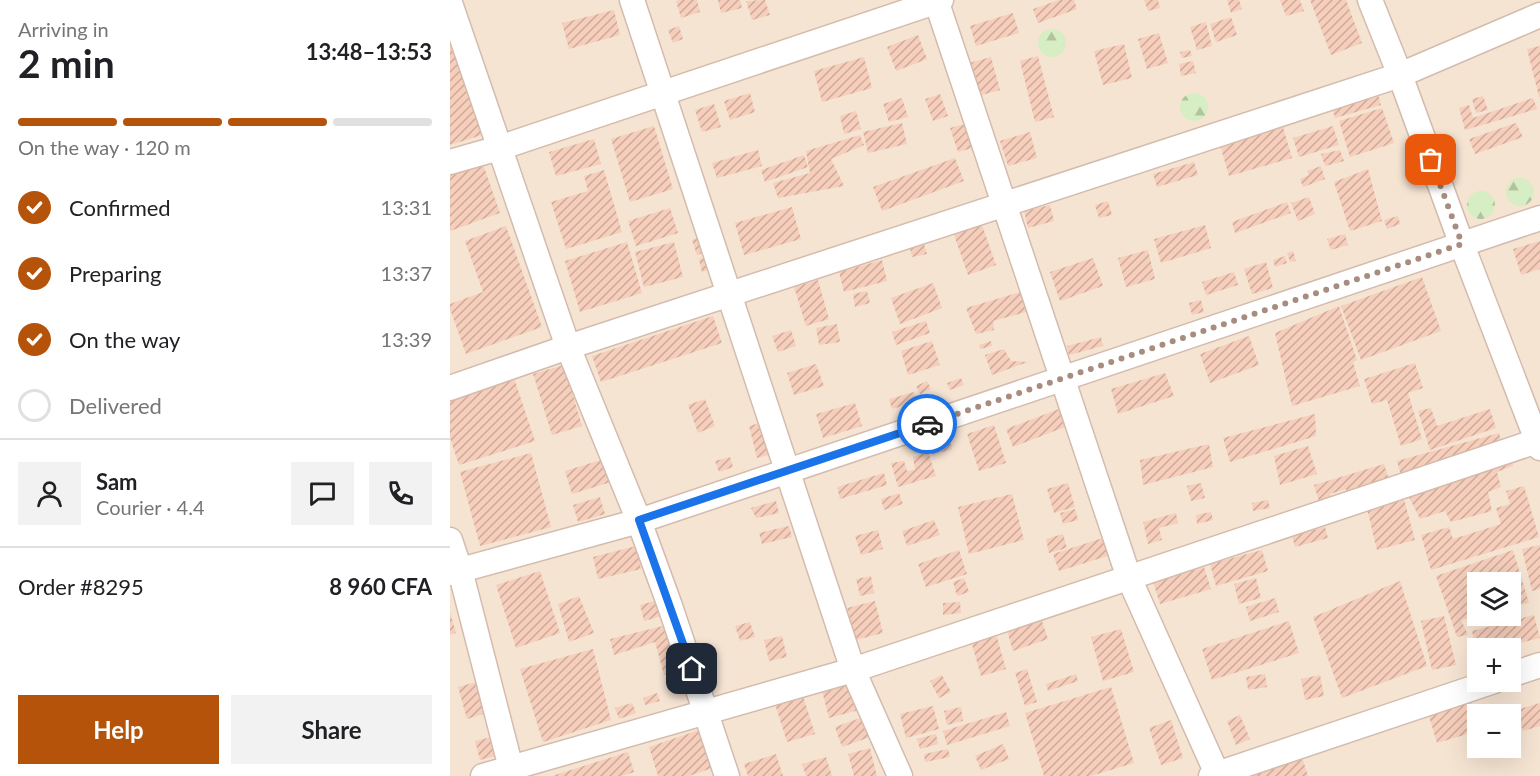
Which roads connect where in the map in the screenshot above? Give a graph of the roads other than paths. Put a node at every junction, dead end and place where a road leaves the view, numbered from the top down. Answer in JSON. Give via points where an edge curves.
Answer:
{"nodes":[{"id":1,"x":632,"y":0,"type":"edge"},
{"id":2,"x":938,"y":0,"type":"edge"},
{"id":3,"x":1370,"y":0,"type":"edge"},
{"id":4,"x":450,"y":3,"type":"edge"},
{"id":5,"x":1540,"y":15,"type":"edge"},
{"id":6,"x":1400,"y":75,"type":"junction"},
{"id":7,"x":663,"y":93,"type":"junction"},
{"id":8,"x":499,"y":148,"type":"junction"},
{"id":9,"x":450,"y":162,"type":"edge"},
{"id":10,"x":1005,"y":205,"type":"junction"},
{"id":11,"x":1540,"y":218,"type":"edge"},
{"id":12,"x":1462,"y":244,"type":"junction"},
{"id":13,"x":729,"y":294,"type":"junction"},
{"id":14,"x":568,"y":346,"type":"junction"},
{"id":15,"x":1063,"y":379,"type":"junction"},
{"id":16,"x":450,"y":388,"type":"edge"},
{"id":17,"x":1539,"y":443,"type":"edge"},
{"id":18,"x":788,"y":471,"type":"junction"},
{"id":19,"x":639,"y":520,"type":"junction"},
{"id":20,"x":450,"y":540,"type":"edge"},
{"id":21,"x":455,"y":571,"type":"edge"},
{"id":22,"x":1129,"y":578,"type":"junction"},
{"id":23,"x":1540,"y":665,"type":"edge"},
{"id":24,"x":853,"y":670,"type":"junction"},
{"id":25,"x":1521,"y":671,"type":"edge"},
{"id":26,"x":1467,"y":690,"type":"edge"},
{"id":27,"x":706,"y":711,"type":"junction"},
{"id":28,"x":511,"y":772,"type":"edge"},
{"id":29,"x":1215,"y":775,"type":"edge"},
{"id":30,"x":483,"y":776,"type":"edge"},
{"id":31,"x":727,"y":776,"type":"edge"},
{"id":32,"x":900,"y":776,"type":"edge"}],
"edges":[{"from":1,"to":7,"type":"street"},
{"from":2,"to":7,"type":"street"},
{"from":2,"to":10,"type":"street"},
{"from":3,"to":6,"type":"street"},
{"from":4,"to":8,"type":"street"},
{"from":5,"to":6,"type":"street"},
{"from":6,"to":10,"type":"street"},
{"from":6,"to":12,"type":"street"},
{"from":7,"to":8,"type":"street"},
{"from":7,"to":13,"type":"street"},
{"from":8,"to":9,"type":"street"},
{"from":8,"to":14,"type":"street"},
{"from":10,"to":13,"type":"street"},
{"from":10,"to":15,"type":"street"},
{"from":11,"to":12,"type":"street"},
{"from":12,"to":15,"type":"street"},
{"from":12,"to":17,"type":"street"},
{"from":13,"to":14,"type":"street"},
{"from":13,"to":18,"type":"street"},
{"from":14,"to":16,"type":"street"},
{"from":14,"to":19,"type":"street"},
{"from":15,"to":18,"type":"street"},
{"from":15,"to":22,"type":"street"},
{"from":17,"to":22,"type":"street"},
{"from":18,"to":19,"type":"street"},
{"from":18,"to":24,"type":"street"},
{"from":19,"to":21,"type":"street"},
{"from":19,"to":27,"type":"street"},
{"from":20,"to":21,"type":"street"},
{"from":21,"to":28,"type":"street"},
{"from":22,"to":24,"type":"street"},
{"from":22,"to":29,"type":"street"},
{"from":23,"to":25,"type":"street"},
{"from":24,"to":27,"type":"street"},
{"from":24,"to":32,"type":"street"},
{"from":26,"to":29,"type":"street"},
{"from":27,"to":28,"type":"street"},
{"from":27,"to":31,"type":"street"},
{"from":28,"to":30,"type":"street"}]}
